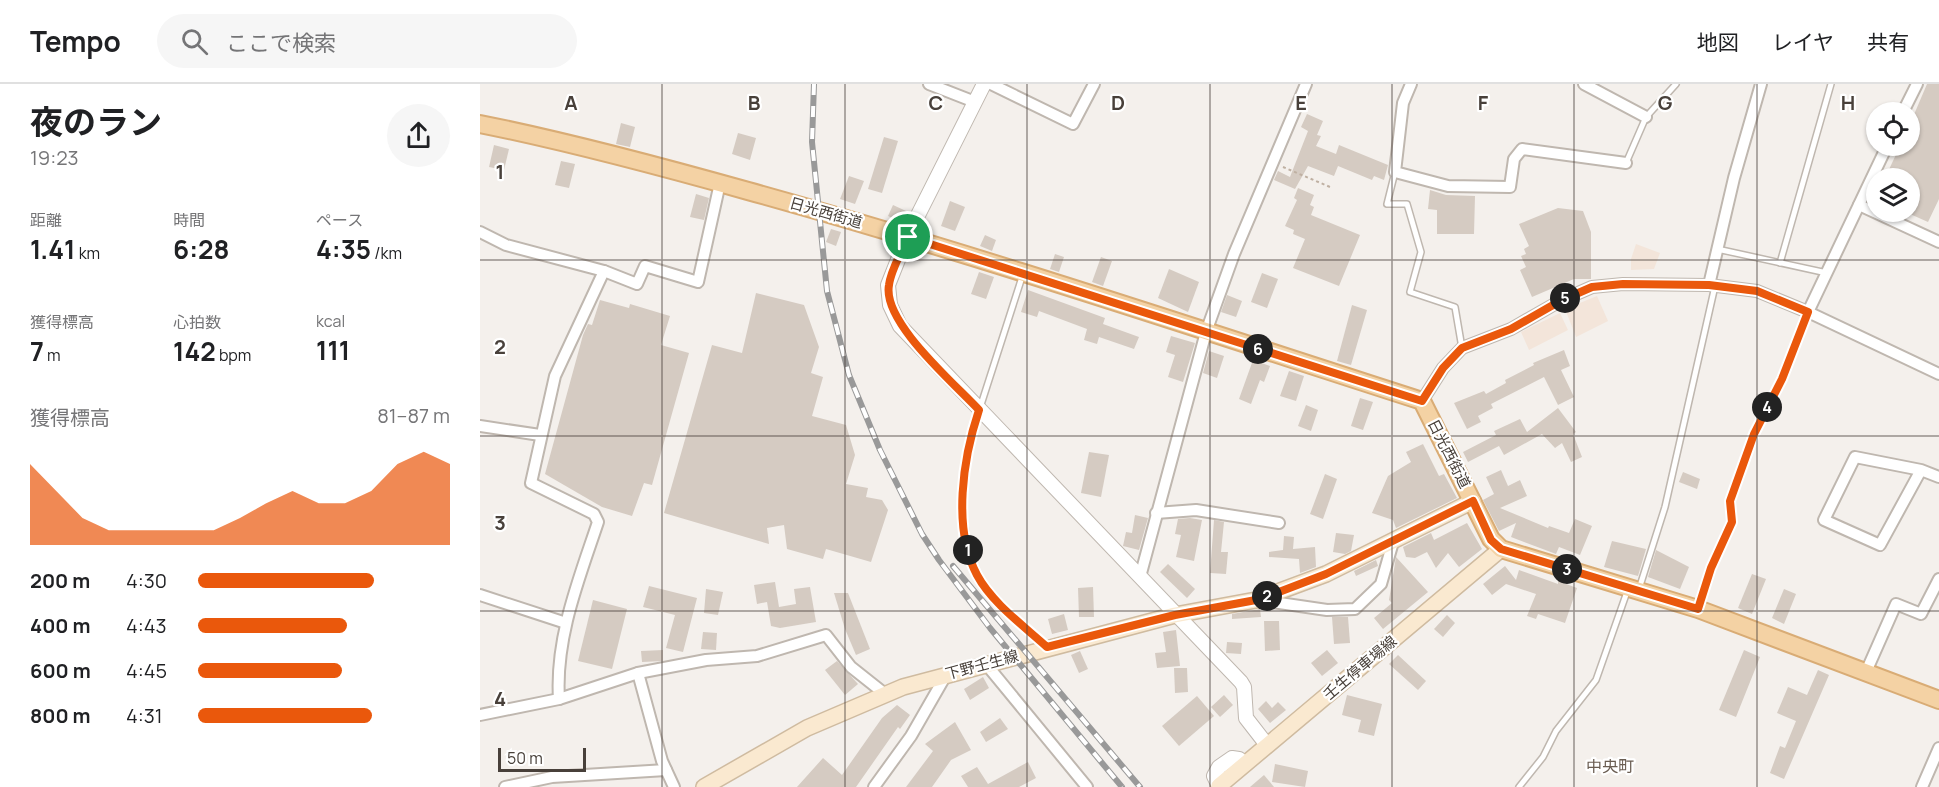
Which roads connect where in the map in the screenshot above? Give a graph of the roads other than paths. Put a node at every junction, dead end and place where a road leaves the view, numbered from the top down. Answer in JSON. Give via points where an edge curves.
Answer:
{"nodes":[{"id":1,"x":929,"y":84,"type":"edge"},
{"id":2,"x":984,"y":84,"type":"edge"},
{"id":3,"x":991,"y":84,"type":"edge"},
{"id":4,"x":1094,"y":84,"type":"edge"},
{"id":5,"x":1305,"y":84,"type":"edge"},
{"id":6,"x":1411,"y":84,"type":"edge"},
{"id":7,"x":1584,"y":84,"type":"edge"},
{"id":8,"x":1676,"y":84,"type":"edge"},
{"id":9,"x":1761,"y":84,"type":"edge"},
{"id":10,"x":1831,"y":84,"type":"edge"},
{"id":11,"x":1917,"y":84,"type":"edge"},
{"id":12,"x":975,"y":102,"type":"junction"},
{"id":13,"x":1908,"y":102,"type":"edge"},
{"id":14,"x":1646,"y":117,"type":"junction"},
{"id":15,"x":480,"y":124,"type":"edge"},
{"id":16,"x":1882,"y":156,"type":"edge"},
{"id":17,"x":1626,"y":163,"type":"joint"},
{"id":18,"x":1395,"y":172,"type":"junction"},
{"id":19,"x":720,"y":183,"type":"junction"},
{"id":20,"x":1859,"y":206,"type":"junction"},
{"id":21,"x":480,"y":232,"type":"edge"},
{"id":22,"x":908,"y":237,"type":"junction"},
{"id":23,"x":1939,"y":242,"type":"edge"},
{"id":24,"x":1717,"y":249,"type":"junction"},
{"id":25,"x":1780,"y":263,"type":"junction"},
{"id":26,"x":604,"y":271,"type":"junction"},
{"id":27,"x":1023,"y":272,"type":"junction"},
{"id":28,"x":1827,"y":273,"type":"junction"},
{"id":29,"x":1712,"y":286,"type":"junction"},
{"id":30,"x":1808,"y":312,"type":"junction"},
{"id":31,"x":1206,"y":332,"type":"junction"},
{"id":32,"x":1462,"y":348,"type":"junction"},
{"id":33,"x":1939,"y":374,"type":"edge"},
{"id":34,"x":1422,"y":401,"type":"junction"},
{"id":35,"x":979,"y":410,"type":"junction"},
{"id":36,"x":480,"y":426,"type":"edge"},
{"id":37,"x":540,"y":435,"type":"junction"},
{"id":38,"x":1921,"y":470,"type":"junction"},
{"id":39,"x":1939,"y":477,"type":"edge"},
{"id":40,"x":1473,"y":501,"type":"junction"},
{"id":41,"x":1156,"y":513,"type":"junction"},
{"id":42,"x":1279,"y":523,"type":"dead end"},
{"id":43,"x":1393,"y":542,"type":"junction"},
{"id":44,"x":1501,"y":549,"type":"junction"},
{"id":45,"x":1140,"y":577,"type":"junction"},
{"id":46,"x":1939,"y":579,"type":"edge"},
{"id":47,"x":1633,"y":589,"type":"junction"},
{"id":48,"x":480,"y":595,"type":"edge"},
{"id":49,"x":1256,"y":600,"type":"junction"},
{"id":50,"x":1698,"y":609,"type":"junction"},
{"id":51,"x":1175,"y":615,"type":"junction"},
{"id":52,"x":566,"y":623,"type":"junction"},
{"id":53,"x":1047,"y":647,"type":"junction"},
{"id":54,"x":987,"y":664,"type":"junction"},
{"id":55,"x":1866,"y":672,"type":"junction"},
{"id":56,"x":638,"y":673,"type":"junction"},
{"id":57,"x":946,"y":675,"type":"junction"},
{"id":58,"x":885,"y":694,"type":"junction"},
{"id":59,"x":559,"y":699,"type":"junction"},
{"id":60,"x":1939,"y":700,"type":"edge"},
{"id":61,"x":480,"y":715,"type":"edge"},
{"id":62,"x":1267,"y":745,"type":"junction"},
{"id":63,"x":1939,"y":748,"type":"edge"},
{"id":64,"x":666,"y":770,"type":"junction"},
{"id":65,"x":505,"y":787,"type":"edge"},
{"id":66,"x":674,"y":787,"type":"edge"},
{"id":67,"x":704,"y":787,"type":"edge"},
{"id":68,"x":874,"y":787,"type":"edge"},
{"id":69,"x":1088,"y":787,"type":"edge"},
{"id":70,"x":1219,"y":787,"type":"edge"},
{"id":71,"x":1519,"y":787,"type":"edge"},
{"id":72,"x":1922,"y":787,"type":"edge"}],
"edges":[{"from":1,"to":12,"type":"street"},
{"from":2,"to":12,"type":"street"},
{"from":3,"to":4,"type":"street","via":[[1073,124]]},
{"from":5,"to":31,"type":"street"},
{"from":6,"to":18,"type":"street","via":[[1402,103]]},
{"from":7,"to":14,"type":"street"},
{"from":8,"to":14,"type":"lane"},
{"from":9,"to":24,"type":"street"},
{"from":10,"to":25,"type":"lane"},
{"from":11,"to":13,"type":"street"},
{"from":12,"to":22,"type":"street"},
{"from":14,"to":17,"type":"lane"},
{"from":15,"to":19,"type":"main road","name":"日光西街道"},
{"from":16,"to":20,"type":"street"},
{"from":17,"to":18,"type":"street","via":[[1522,149],[1514,159],[1510,187],[1448,186]]},
{"from":18,"to":32,"type":"lane","via":[[1387,204],[1407,204],[1421,252],[1410,292],[1455,307]]},
{"from":19,"to":22,"type":"main road","name":"日光西街道"},
{"from":19,"to":26,"type":"street","via":[[698,282],[645,266],[637,284]]},
{"from":20,"to":23,"type":"street"},
{"from":20,"to":28,"type":"street"},
{"from":21,"to":26,"type":"street","via":[[506,245]]},
{"from":22,"to":27,"type":"main road","name":"日光西街道"},
{"from":22,"to":35,"type":"street","via":[[888,285],[890,305],[900,326]]},
{"from":24,"to":25,"type":"lane"},
{"from":24,"to":29,"type":"street"},
{"from":25,"to":28,"type":"lane"},
{"from":26,"to":37,"type":"street","via":[[555,376]]},
{"from":27,"to":31,"type":"main road","name":"日光西街道"},
{"from":27,"to":35,"type":"lane"},
{"from":28,"to":30,"type":"street"},
{"from":29,"to":30,"type":"street","via":[[1757,291]]},
{"from":29,"to":32,"type":"street","via":[[1592,287],[1511,329]]},
{"from":29,"to":47,"type":"lane","via":[[1668,497]]},
{"from":30,"to":33,"type":"street"},
{"from":30,"to":50,"type":"lane","via":[[1782,379],[1754,434],[1730,501],[1732,522]]},
{"from":31,"to":34,"type":"main road","name":"日光西街道"},
{"from":31,"to":41,"type":"street"},
{"from":32,"to":34,"type":"street","via":[[1443,368]]},
{"from":34,"to":40,"type":"main road","name":"日光西街道"},
{"from":35,"to":45,"type":"street"},
{"from":35,"to":53,"type":"lane","via":[[963,478],[969,555],[990,594]]},
{"from":36,"to":37,"type":"street"},
{"from":37,"to":52,"type":"street","via":[[531,483],[594,514],[598,522]]},
{"from":38,"to":38,"type":"street","via":[[1855,457],[1824,520],[1880,545]]},
{"from":38,"to":39,"type":"street"},
{"from":40,"to":43,"type":"main road","name":"下野壬生線"},
{"from":40,"to":44,"type":"main road","name":"日光西街道","via":[[1491,540]]},
{"from":41,"to":42,"type":"street","via":[[1196,510]]},
{"from":41,"to":45,"type":"street"},
{"from":43,"to":49,"type":"main road","name":"下野壬生線","via":[[1326,574]]},
{"from":43,"to":49,"type":"street","via":[[1381,584],[1355,609],[1327,610]]},
{"from":44,"to":47,"type":"main road"},
{"from":44,"to":62,"type":"main road","name":"壬生停車場線"},
{"from":45,"to":51,"type":"street"},
{"from":46,"to":55,"type":"street","via":[[1921,614],[1896,604]]},
{"from":47,"to":50,"type":"main road"},
{"from":47,"to":71,"type":"lane","via":[[1596,680]]},
{"from":48,"to":52,"type":"street"},
{"from":49,"to":51,"type":"main road","name":"下野壬生線"},
{"from":50,"to":55,"type":"main road"},
{"from":51,"to":53,"type":"main road","name":"下野壬生線"},
{"from":51,"to":62,"type":"street","via":[[1241,682],[1246,718]]},
{"from":52,"to":59,"type":"street"},
{"from":53,"to":54,"type":"main road","name":"下野壬生線"},
{"from":54,"to":57,"type":"main road","name":"下野壬生線"},
{"from":54,"to":69,"type":"street"},
{"from":55,"to":60,"type":"main road"},
{"from":56,"to":58,"type":"street","via":[[706,660],[757,656],[826,635],[851,667]]},
{"from":56,"to":59,"type":"street"},
{"from":56,"to":64,"type":"street"},
{"from":57,"to":58,"type":"main road","name":"下野壬生線"},
{"from":57,"to":68,"type":"street"},
{"from":58,"to":67,"type":"main road","name":"下野壬生線","via":[[807,728]]},
{"from":59,"to":61,"type":"street"},
{"from":62,"to":70,"type":"main road","name":"壬生停車場線"},
{"from":63,"to":72,"type":"street"},
{"from":64,"to":65,"type":"street","via":[[552,777]]},
{"from":64,"to":66,"type":"street"}]}
